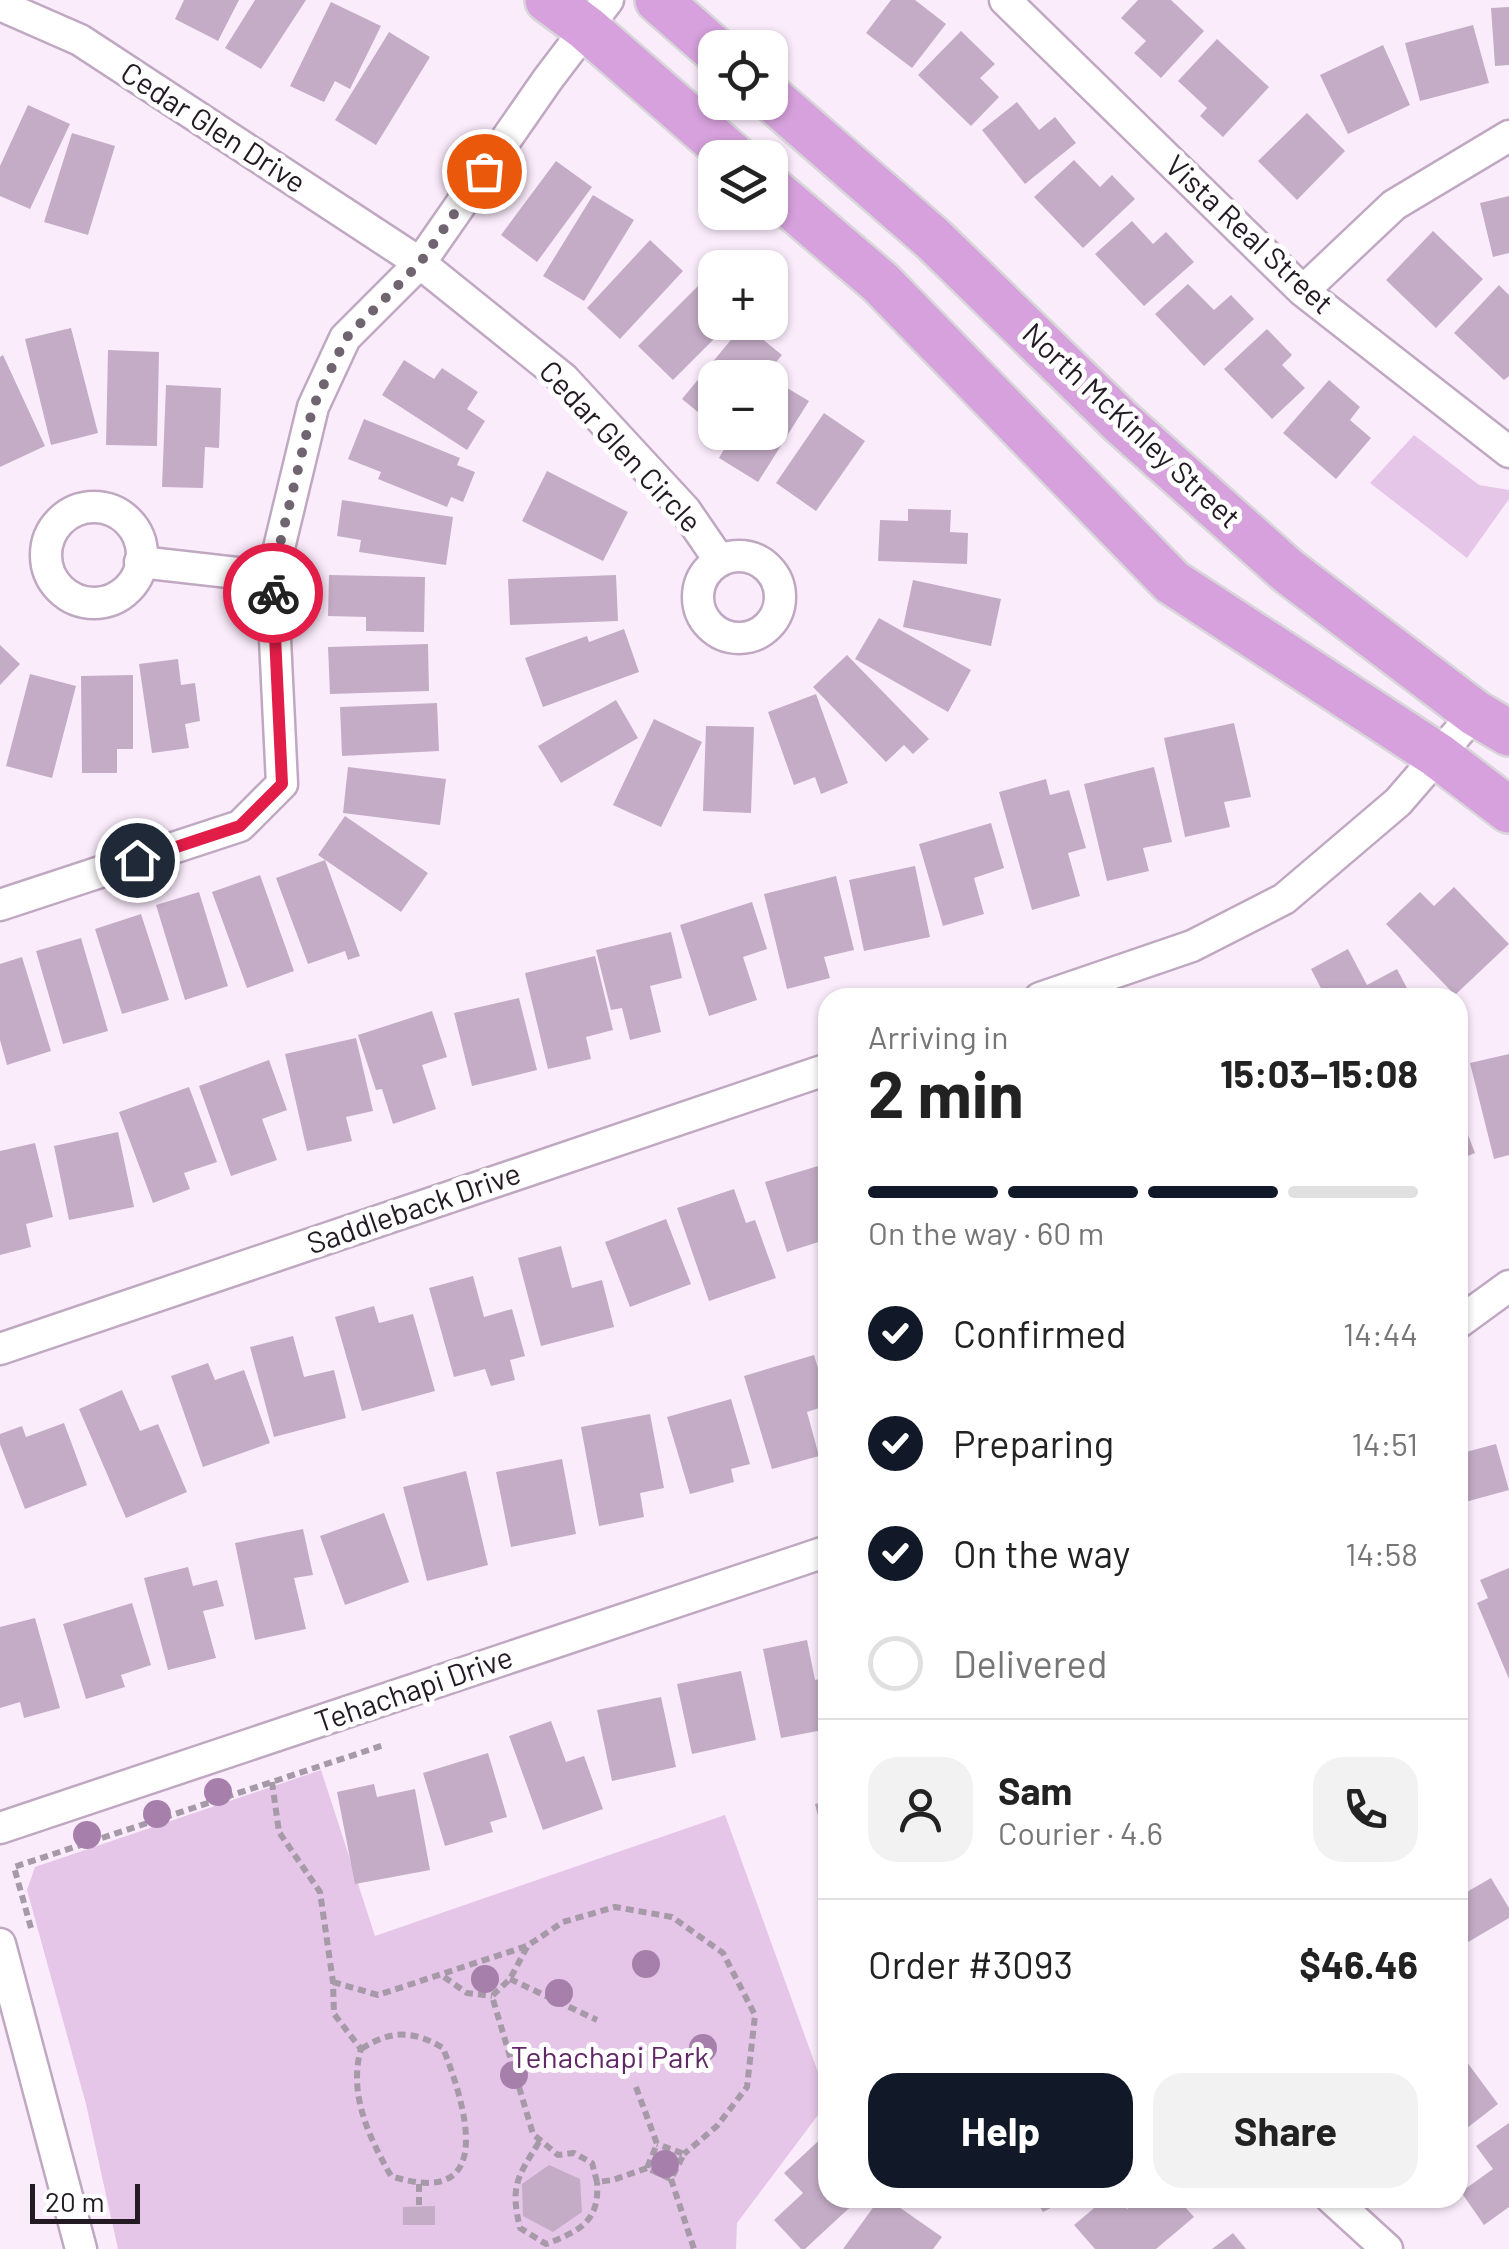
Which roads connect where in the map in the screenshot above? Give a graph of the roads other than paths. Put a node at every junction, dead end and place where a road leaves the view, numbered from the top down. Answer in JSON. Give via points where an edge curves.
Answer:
{"nodes":[{"id":1,"x":548,"y":0,"type":"edge"},
{"id":2,"x":658,"y":0,"type":"edge"},
{"id":3,"x":1005,"y":0,"type":"edge"},
{"id":4,"x":0,"y":5,"type":"edge"},
{"id":5,"x":597,"y":14,"type":"edge"},
{"id":6,"x":698,"y":35,"type":"edge"},
{"id":7,"x":788,"y":113,"type":"edge"},
{"id":8,"x":1509,"y":136,"type":"edge"},
{"id":9,"x":718,"y":140,"type":"edge"},
{"id":10,"x":788,"y":203,"type":"edge"},
{"id":11,"x":420,"y":263,"type":"junction"},
{"id":12,"x":1304,"y":291,"type":"junction"},
{"id":13,"x":1509,"y":452,"type":"edge"},
{"id":14,"x":720,"y":561,"type":"dead end"},
{"id":15,"x":140,"y":562,"type":"dead end"},
{"id":16,"x":272,"y":577,"type":"junction"},
{"id":17,"x":1492,"y":723,"type":"edge"},
{"id":18,"x":1438,"y":755,"type":"junction"},
{"id":19,"x":1509,"y":810,"type":"edge"},
{"id":20,"x":0,"y":905,"type":"edge"},
{"id":21,"x":1069,"y":988,"type":"edge"},
{"id":22,"x":818,"y":1073,"type":"edge"},
{"id":23,"x":1509,"y":1286,"type":"edge"},
{"id":24,"x":1468,"y":1316,"type":"edge"},
{"id":25,"x":0,"y":1349,"type":"edge"},
{"id":26,"x":818,"y":1555,"type":"edge"},
{"id":27,"x":0,"y":1828,"type":"edge"},
{"id":28,"x":0,"y":1944,"type":"edge"},
{"id":29,"x":1342,"y":2208,"type":"edge"},
{"id":30,"x":81,"y":2249,"type":"edge"},
{"id":31,"x":1387,"y":2249,"type":"edge"}],
"edges":[{"from":1,"to":5,"type":"main road"},
{"from":2,"to":6,"type":"main road"},
{"from":3,"to":12,"type":"street","name":"Vista Real Street"},
{"from":4,"to":11,"type":"street","name":"Cedar Glen Drive","via":[[80,40]]},
{"from":5,"to":9,"type":"main road"},
{"from":5,"to":11,"type":"street"},
{"from":7,"to":17,"type":"main road","name":"North McKinley Street","via":[[1288,570]]},
{"from":8,"to":12,"type":"street","via":[[1394,204]]},
{"from":10,"to":18,"type":"main road","via":[[881,283],[1172,582]]},
{"from":11,"to":14,"type":"street","name":"Cedar Glen Circle","via":[[564,379],[685,510]]},
{"from":11,"to":16,"type":"street","via":[[346,338],[321,390]]},
{"from":12,"to":13,"type":"street","name":"Vista Real Street"},
{"from":15,"to":16,"type":"street"},
{"from":16,"to":20,"type":"street","via":[[282,784],[240,826]]},
{"from":17,"to":18,"type":"street"},
{"from":18,"to":19,"type":"main road"},
{"from":18,"to":21,"type":"street","via":[[1393,806],[1284,898],[1192,946]]},
{"from":22,"to":25,"type":"street","name":"Saddleback Drive"},
{"from":23,"to":24,"type":"street"},
{"from":26,"to":27,"type":"street","name":"Tehachapi Drive"},
{"from":28,"to":30,"type":"street"},
{"from":29,"to":31,"type":"street"}]}
